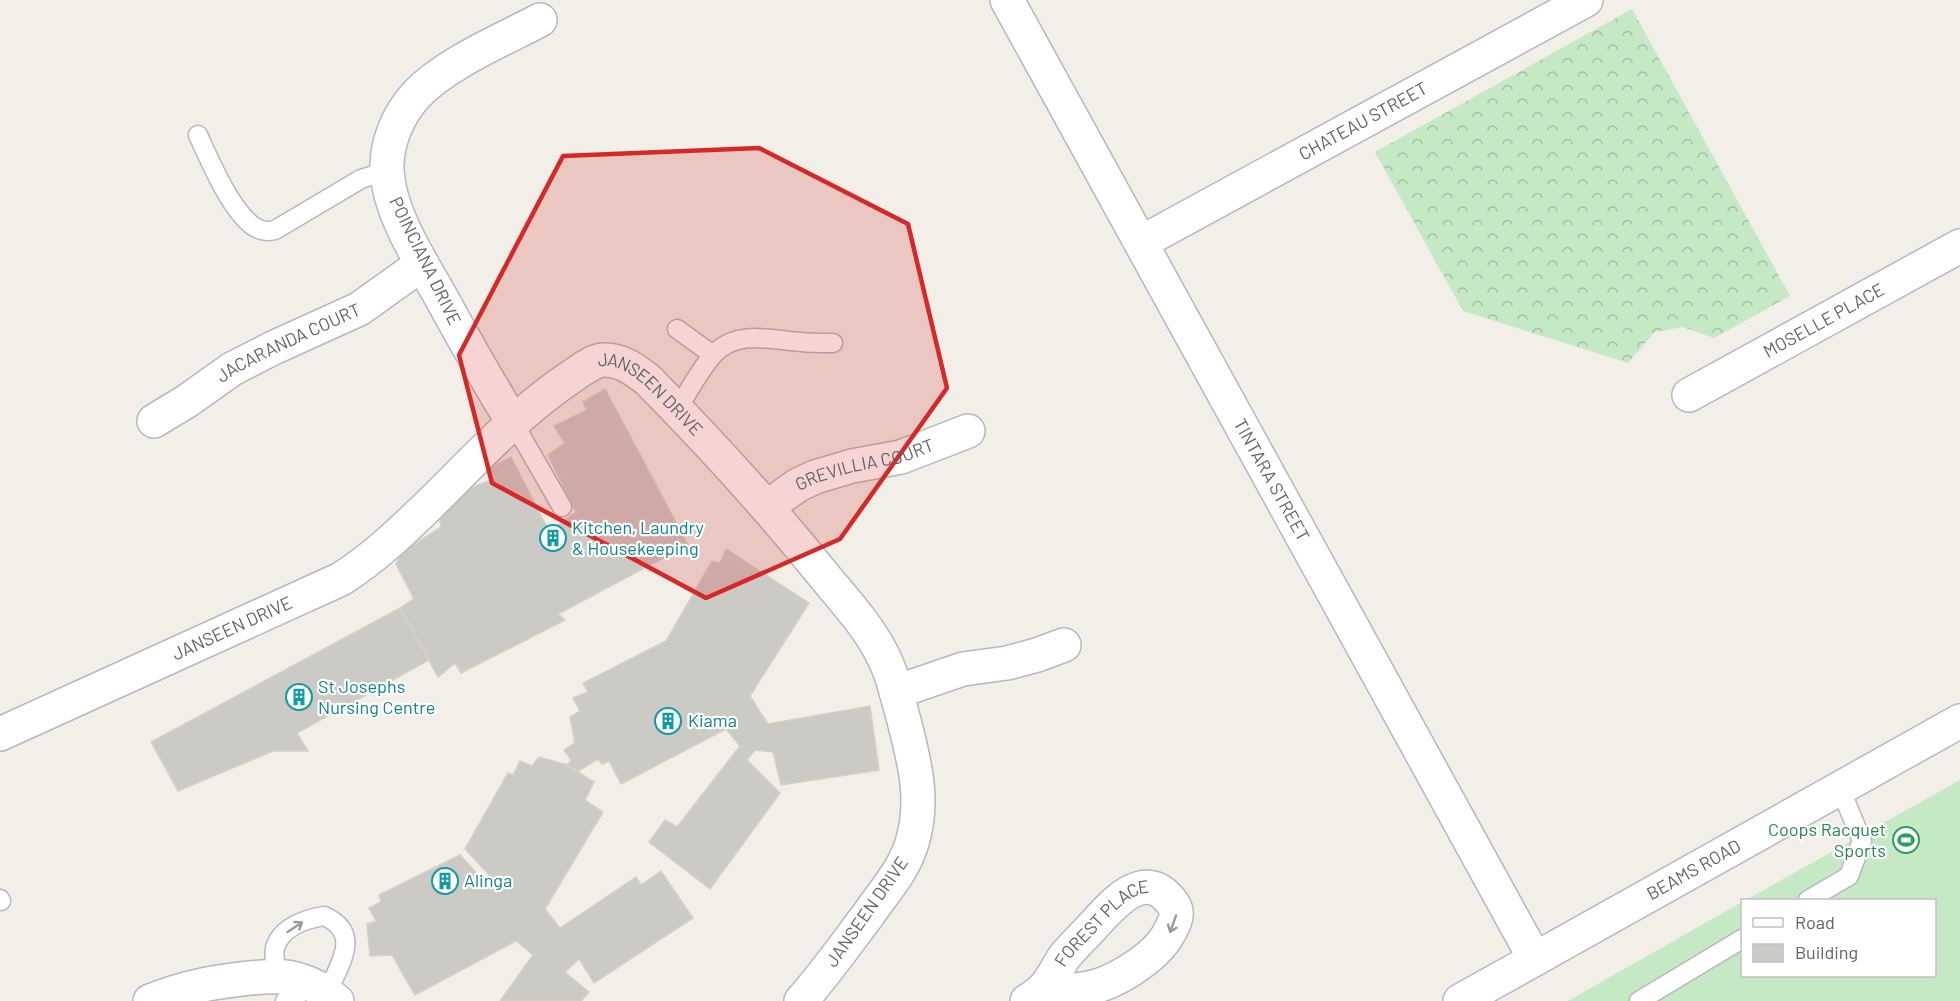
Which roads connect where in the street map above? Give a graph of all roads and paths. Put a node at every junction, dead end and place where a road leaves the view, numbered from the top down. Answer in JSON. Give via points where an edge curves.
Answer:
{"nodes":[{"id":1,"x":1008,"y":0,"type":"edge"},
{"id":2,"x":1586,"y":0,"type":"edge"},
{"id":3,"x":540,"y":20,"type":"dead end"},
{"id":4,"x":198,"y":135,"type":"dead end"},
{"id":5,"x":387,"y":171,"type":"junction"},
{"id":6,"x":1142,"y":242,"type":"junction"},
{"id":7,"x":1960,"y":246,"type":"edge"},
{"id":8,"x":422,"y":264,"type":"junction"},
{"id":9,"x":677,"y":329,"type":"dead end"},
{"id":10,"x":833,"y":343,"type":"dead end"},
{"id":11,"x":713,"y":355,"type":"junction"},
{"id":12,"x":1689,"y":395,"type":"dead end"},
{"id":13,"x":677,"y":410,"type":"junction"},
{"id":14,"x":154,"y":421,"type":"dead end"},
{"id":15,"x":513,"y":422,"type":"junction"},
{"id":16,"x":968,"y":431,"type":"dead end"},
{"id":17,"x":562,"y":507,"type":"dead end"},
{"id":18,"x":767,"y":507,"type":"junction"},
{"id":19,"x":1065,"y":645,"type":"dead end"},
{"id":20,"x":896,"y":692,"type":"junction"},
{"id":21,"x":1960,"y":721,"type":"edge"},
{"id":22,"x":0,"y":734,"type":"edge"},
{"id":23,"x":1840,"y":788,"type":"junction"},
{"id":24,"x":1810,"y":899,"type":"edge"},
{"id":25,"x":1741,"y":940,"type":"edge"},
{"id":26,"x":1535,"y":959,"type":"junction"},
{"id":27,"x":308,"y":991,"type":"edge"},
{"id":28,"x":150,"y":1001,"type":"edge"},
{"id":29,"x":801,"y":1001,"type":"edge"},
{"id":30,"x":1460,"y":1001,"type":"edge"},
{"id":31,"x":1639,"y":1001,"type":"edge"}],
"edges":[{"from":1,"to":6,"type":"street","name":"TINTARA STREET"},
{"from":2,"to":6,"type":"street","name":"CHATEAU STREET"},
{"from":3,"to":5,"type":"street","name":"POINCIANA DRIVE","via":[[456,65],[415,96],[393,132],[387,150]]},
{"from":4,"to":5,"type":"lane","via":[[217,176],[241,213],[260,230],[275,230],[361,179]]},
{"from":5,"to":8,"type":"street","name":"POINCIANA DRIVE","via":[[398,216]]},
{"from":6,"to":26,"type":"street","name":"TINTARA STREET"},
{"from":7,"to":12,"type":"street","name":"MOSELLE PLACE"},
{"from":8,"to":14,"type":"street","name":"JACARANDA COURT","via":[[359,309],[232,369]]},
{"from":8,"to":15,"type":"street","name":"POINCIANA DRIVE"},
{"from":9,"to":11,"type":"lane"},
{"from":10,"to":11,"type":"lane","via":[[746,339]]},
{"from":11,"to":13,"type":"lane"},
{"from":13,"to":15,"type":"street","name":"JANSEEN DRIVE","via":[[631,367],[603,360],[557,386]]},
{"from":13,"to":18,"type":"street","name":"JANSEEN DRIVE"},
{"from":15,"to":17,"type":"lane"},
{"from":15,"to":22,"type":"street","name":"JANSEEN DRIVE","via":[[400,533],[349,574]]},
{"from":16,"to":18,"type":"street","name":"GREVILLIA COURT","via":[[901,457],[830,471],[798,485]]},
{"from":18,"to":20,"type":"street","name":"JANSEEN DRIVE","via":[[866,627],[881,652]]},
{"from":19,"to":20,"type":"street","via":[[1007,663],[963,669]]},
{"from":20,"to":29,"type":"street","name":"JANSEEN DRIVE","via":[[917,777],[917,822],[911,847],[880,897]]},
{"from":21,"to":23,"type":"street","name":"BEAMS ROAD"},
{"from":23,"to":24,"type":"lane","via":[[1862,841],[1849,876]]},
{"from":23,"to":26,"type":"street","name":"BEAMS ROAD"},
{"from":25,"to":31,"type":"lane"},
{"from":26,"to":30,"type":"street","name":"BEAMS ROAD"},
{"from":27,"to":28,"type":"street","via":[[216,982]]}]}
